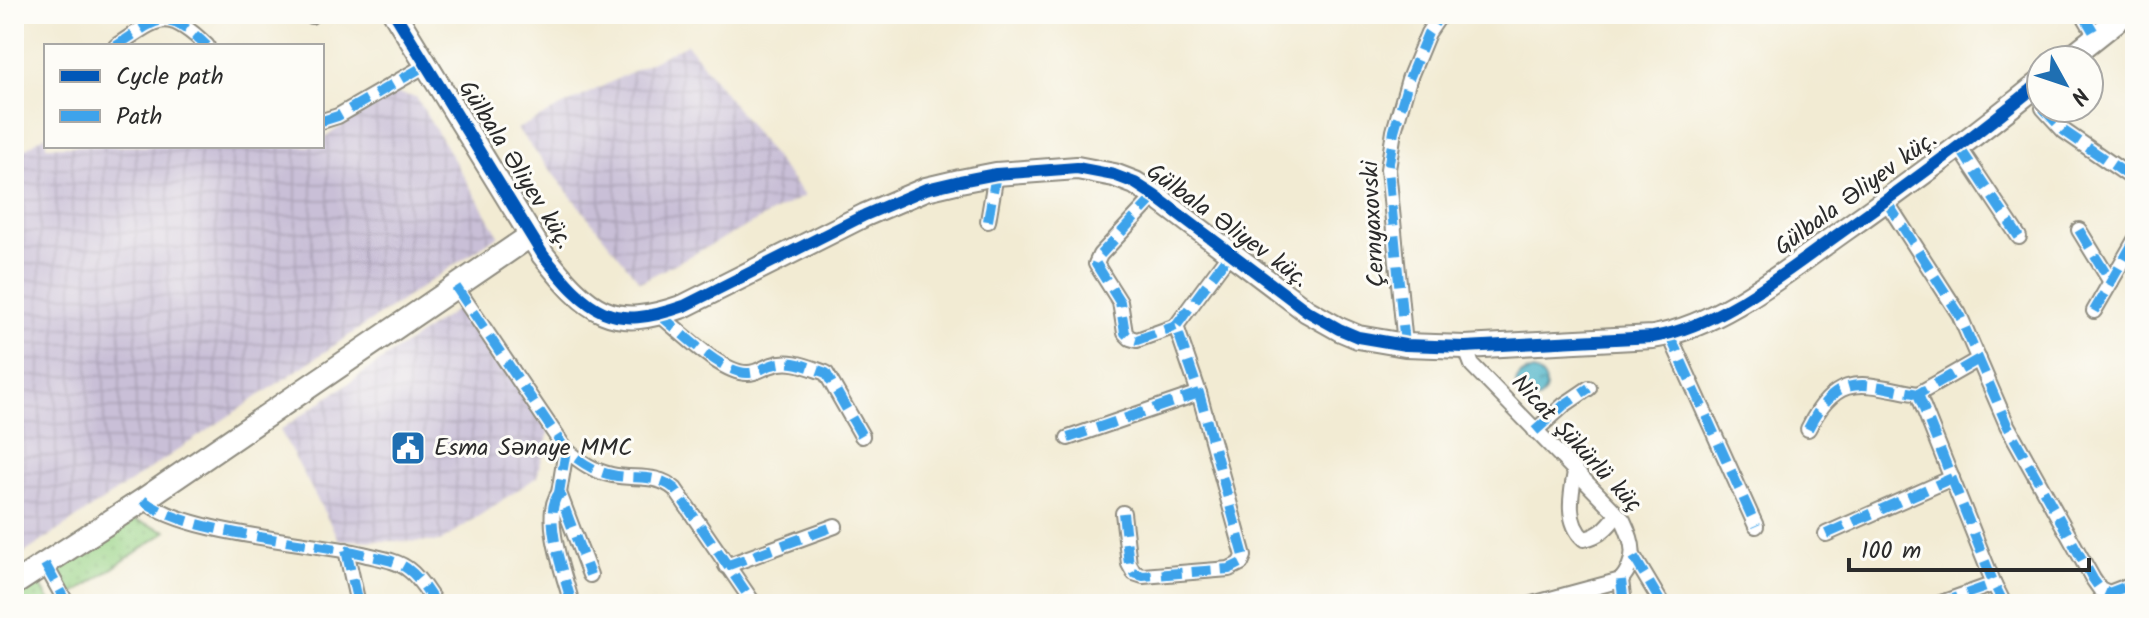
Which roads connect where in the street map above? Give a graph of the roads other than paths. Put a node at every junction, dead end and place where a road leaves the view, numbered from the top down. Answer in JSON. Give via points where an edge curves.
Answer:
{"nodes":[{"id":1,"x":395,"y":14,"type":"edge"},
{"id":2,"x":1441,"y":14,"type":"edge"},
{"id":3,"x":2083,"y":14,"type":"edge"},
{"id":4,"x":2125,"y":14,"type":"edge"},
{"id":5,"x":2096,"y":36,"type":"junction"},
{"id":6,"x":119,"y":44,"type":"edge"},
{"id":7,"x":205,"y":44,"type":"edge"},
{"id":8,"x":2086,"y":44,"type":"edge"},
{"id":9,"x":426,"y":65,"type":"junction"},
{"id":10,"x":2025,"y":105,"type":"edge"},
{"id":11,"x":324,"y":120,"type":"edge"},
{"id":12,"x":2059,"y":124,"type":"edge"},
{"id":13,"x":1959,"y":147,"type":"junction"},
{"id":14,"x":996,"y":174,"type":"junction"},
{"id":15,"x":2135,"y":180,"type":"edge"},
{"id":16,"x":1155,"y":196,"type":"junction"},
{"id":17,"x":1886,"y":201,"type":"junction"},
{"id":18,"x":988,"y":221,"type":"dead end"},
{"id":19,"x":2079,"y":230,"type":"dead end"},
{"id":20,"x":530,"y":236,"type":"junction"},
{"id":21,"x":2019,"y":237,"type":"dead end"},
{"id":22,"x":2135,"y":240,"type":"edge"},
{"id":23,"x":1230,"y":253,"type":"junction"},
{"id":24,"x":2111,"y":282,"type":"junction"},
{"id":25,"x":456,"y":287,"type":"junction"},
{"id":26,"x":2094,"y":311,"type":"dead end"},
{"id":27,"x":660,"y":315,"type":"junction"},
{"id":28,"x":1176,"y":326,"type":"junction"},
{"id":29,"x":1669,"y":334,"type":"junction"},
{"id":30,"x":1405,"y":345,"type":"junction"},
{"id":31,"x":1465,"y":347,"type":"junction"},
{"id":32,"x":1979,"y":359,"type":"junction"},
{"id":33,"x":1589,"y":388,"type":"dead end"},
{"id":34,"x":1199,"y":393,"type":"junction"},
{"id":35,"x":1918,"y":394,"type":"junction"},
{"id":36,"x":1808,"y":429,"type":"dead end"},
{"id":37,"x":1535,"y":431,"type":"junction"},
{"id":38,"x":862,"y":436,"type":"dead end"},
{"id":39,"x":1068,"y":438,"type":"dead end"},
{"id":40,"x":566,"y":450,"type":"junction"},
{"id":41,"x":1575,"y":472,"type":"junction"},
{"id":42,"x":1952,"y":478,"type":"junction"},
{"id":43,"x":559,"y":493,"type":"junction"},
{"id":44,"x":143,"y":500,"type":"junction"},
{"id":45,"x":1123,"y":513,"type":"dead end"},
{"id":46,"x":1617,"y":515,"type":"junction"},
{"id":47,"x":835,"y":526,"type":"dead end"},
{"id":48,"x":1756,"y":526,"type":"dead end"},
{"id":49,"x":1826,"y":534,"type":"dead end"},
{"id":50,"x":346,"y":550,"type":"junction"},
{"id":51,"x":1634,"y":557,"type":"junction"},
{"id":52,"x":45,"y":564,"type":"junction"},
{"id":53,"x":726,"y":566,"type":"junction"},
{"id":54,"x":590,"y":575,"type":"dead end"},
{"id":55,"x":1621,"y":580,"type":"junction"},
{"id":56,"x":2135,"y":583,"type":"edge"},
{"id":57,"x":14,"y":584,"type":"edge"},
{"id":58,"x":1994,"y":584,"type":"junction"},
{"id":59,"x":67,"y":604,"type":"edge"},
{"id":60,"x":358,"y":604,"type":"edge"},
{"id":61,"x":436,"y":604,"type":"edge"},
{"id":62,"x":572,"y":604,"type":"edge"},
{"id":63,"x":754,"y":604,"type":"edge"},
{"id":64,"x":1532,"y":604,"type":"edge"},
{"id":65,"x":1624,"y":604,"type":"edge"},
{"id":66,"x":1662,"y":604,"type":"edge"},
{"id":67,"x":1938,"y":604,"type":"edge"},
{"id":68,"x":2004,"y":604,"type":"edge"}],
"edges":[{"from":1,"to":9,"type":"street","name":"Gülbala Əliyev küç."},
{"from":2,"to":30,"type":"street","name":"Çernyaxovski","via":[[1409,79],[1388,169]]},
{"from":3,"to":5,"type":"street"},
{"from":4,"to":5,"type":"street"},
{"from":5,"to":8,"type":"street"},
{"from":6,"to":7,"type":"street","via":[[166,18]]},
{"from":9,"to":11,"type":"street"},
{"from":9,"to":20,"type":"street","name":"Gülbala Əliyev küç."},
{"from":10,"to":13,"type":"street","name":"Gülbala Əliyev küç."},
{"from":12,"to":15,"type":"street"},
{"from":13,"to":17,"type":"street","name":"Gülbala Əliyev küç."},
{"from":13,"to":21,"type":"street"},
{"from":14,"to":16,"type":"street","name":"Gülbala Əliyev küç.","via":[[1095,170]]},
{"from":14,"to":18,"type":"street"},
{"from":14,"to":27,"type":"street","name":"Gülbala Əliyev küç.","via":[[903,198]]},
{"from":16,"to":23,"type":"street","name":"Gülbala Əliyev küç."},
{"from":16,"to":28,"type":"street","via":[[1096,264],[1120,302],[1130,338]]},
{"from":17,"to":29,"type":"street","name":"Gülbala Əliyev küç.","via":[[1768,284]]},
{"from":17,"to":32,"type":"street","via":[[1959,314]]},
{"from":19,"to":24,"type":"street"},
{"from":20,"to":25,"type":"street","name":"Gülbala Əliyev küç."},
{"from":20,"to":27,"type":"street","name":"Gülbala Əliyev küç.","via":[[562,279],[596,309],[629,319]]},
{"from":22,"to":24,"type":"street"},
{"from":23,"to":28,"type":"street"},
{"from":23,"to":30,"type":"street","name":"Gülbala Əliyev küç.","via":[[1339,329]]},
{"from":24,"to":26,"type":"street"},
{"from":25,"to":40,"type":"street"},
{"from":25,"to":44,"type":"street","name":"Gülbala Əliyev küç."},
{"from":27,"to":38,"type":"street","via":[[735,370],[754,372],[792,362],[826,373]]},
{"from":28,"to":34,"type":"street"},
{"from":29,"to":31,"type":"street","name":"Gülbala Əliyev küç."},
{"from":29,"to":48,"type":"street"},
{"from":30,"to":31,"type":"street","name":"Gülbala Əliyev küç."},
{"from":31,"to":37,"type":"street","name":"Nicat Şükürlü küç","via":[[1472,365]]},
{"from":32,"to":35,"type":"street"},
{"from":32,"to":56,"type":"street","via":[[2007,425],[2100,589],[2109,593]]},
{"from":33,"to":37,"type":"street"},
{"from":34,"to":39,"type":"street"},
{"from":34,"to":45,"type":"street","via":[[1244,556],[1241,563],[1229,569],[1134,573]]},
{"from":35,"to":36,"type":"street","via":[[1864,384],[1845,386],[1821,404]]},
{"from":35,"to":42,"type":"street"},
{"from":37,"to":41,"type":"street","name":"Nicat Şükürlü küç"},
{"from":40,"to":43,"type":"street"},
{"from":40,"to":53,"type":"street","via":[[589,468],[614,476],[666,480]]},
{"from":41,"to":46,"type":"street","name":"Nicat Şükürlü küç"},
{"from":41,"to":46,"type":"street","via":[[1570,501],[1578,534],[1594,537]]},
{"from":42,"to":49,"type":"street"},
{"from":42,"to":58,"type":"street"},
{"from":43,"to":54,"type":"street"},
{"from":43,"to":62,"type":"street","via":[[552,524]]},
{"from":44,"to":50,"type":"street","via":[[165,514],[221,528]]},
{"from":44,"to":52,"type":"street","name":"Gülbala Əliyev küç."},
{"from":46,"to":51,"type":"street","name":"Nicat Şükürlü küç","via":[[1633,541]]},
{"from":47,"to":53,"type":"street"},
{"from":50,"to":60,"type":"street"},
{"from":50,"to":61,"type":"street","via":[[400,564]]},
{"from":51,"to":55,"type":"street"},
{"from":51,"to":66,"type":"street","name":"Nicat Şükürlü küç"},
{"from":52,"to":57,"type":"street","name":"Gülbala Əliyev küç."},
{"from":52,"to":59,"type":"street"},
{"from":53,"to":63,"type":"street"},
{"from":55,"to":64,"type":"street"},
{"from":55,"to":65,"type":"street"},
{"from":58,"to":67,"type":"street"},
{"from":58,"to":68,"type":"street"}]}
